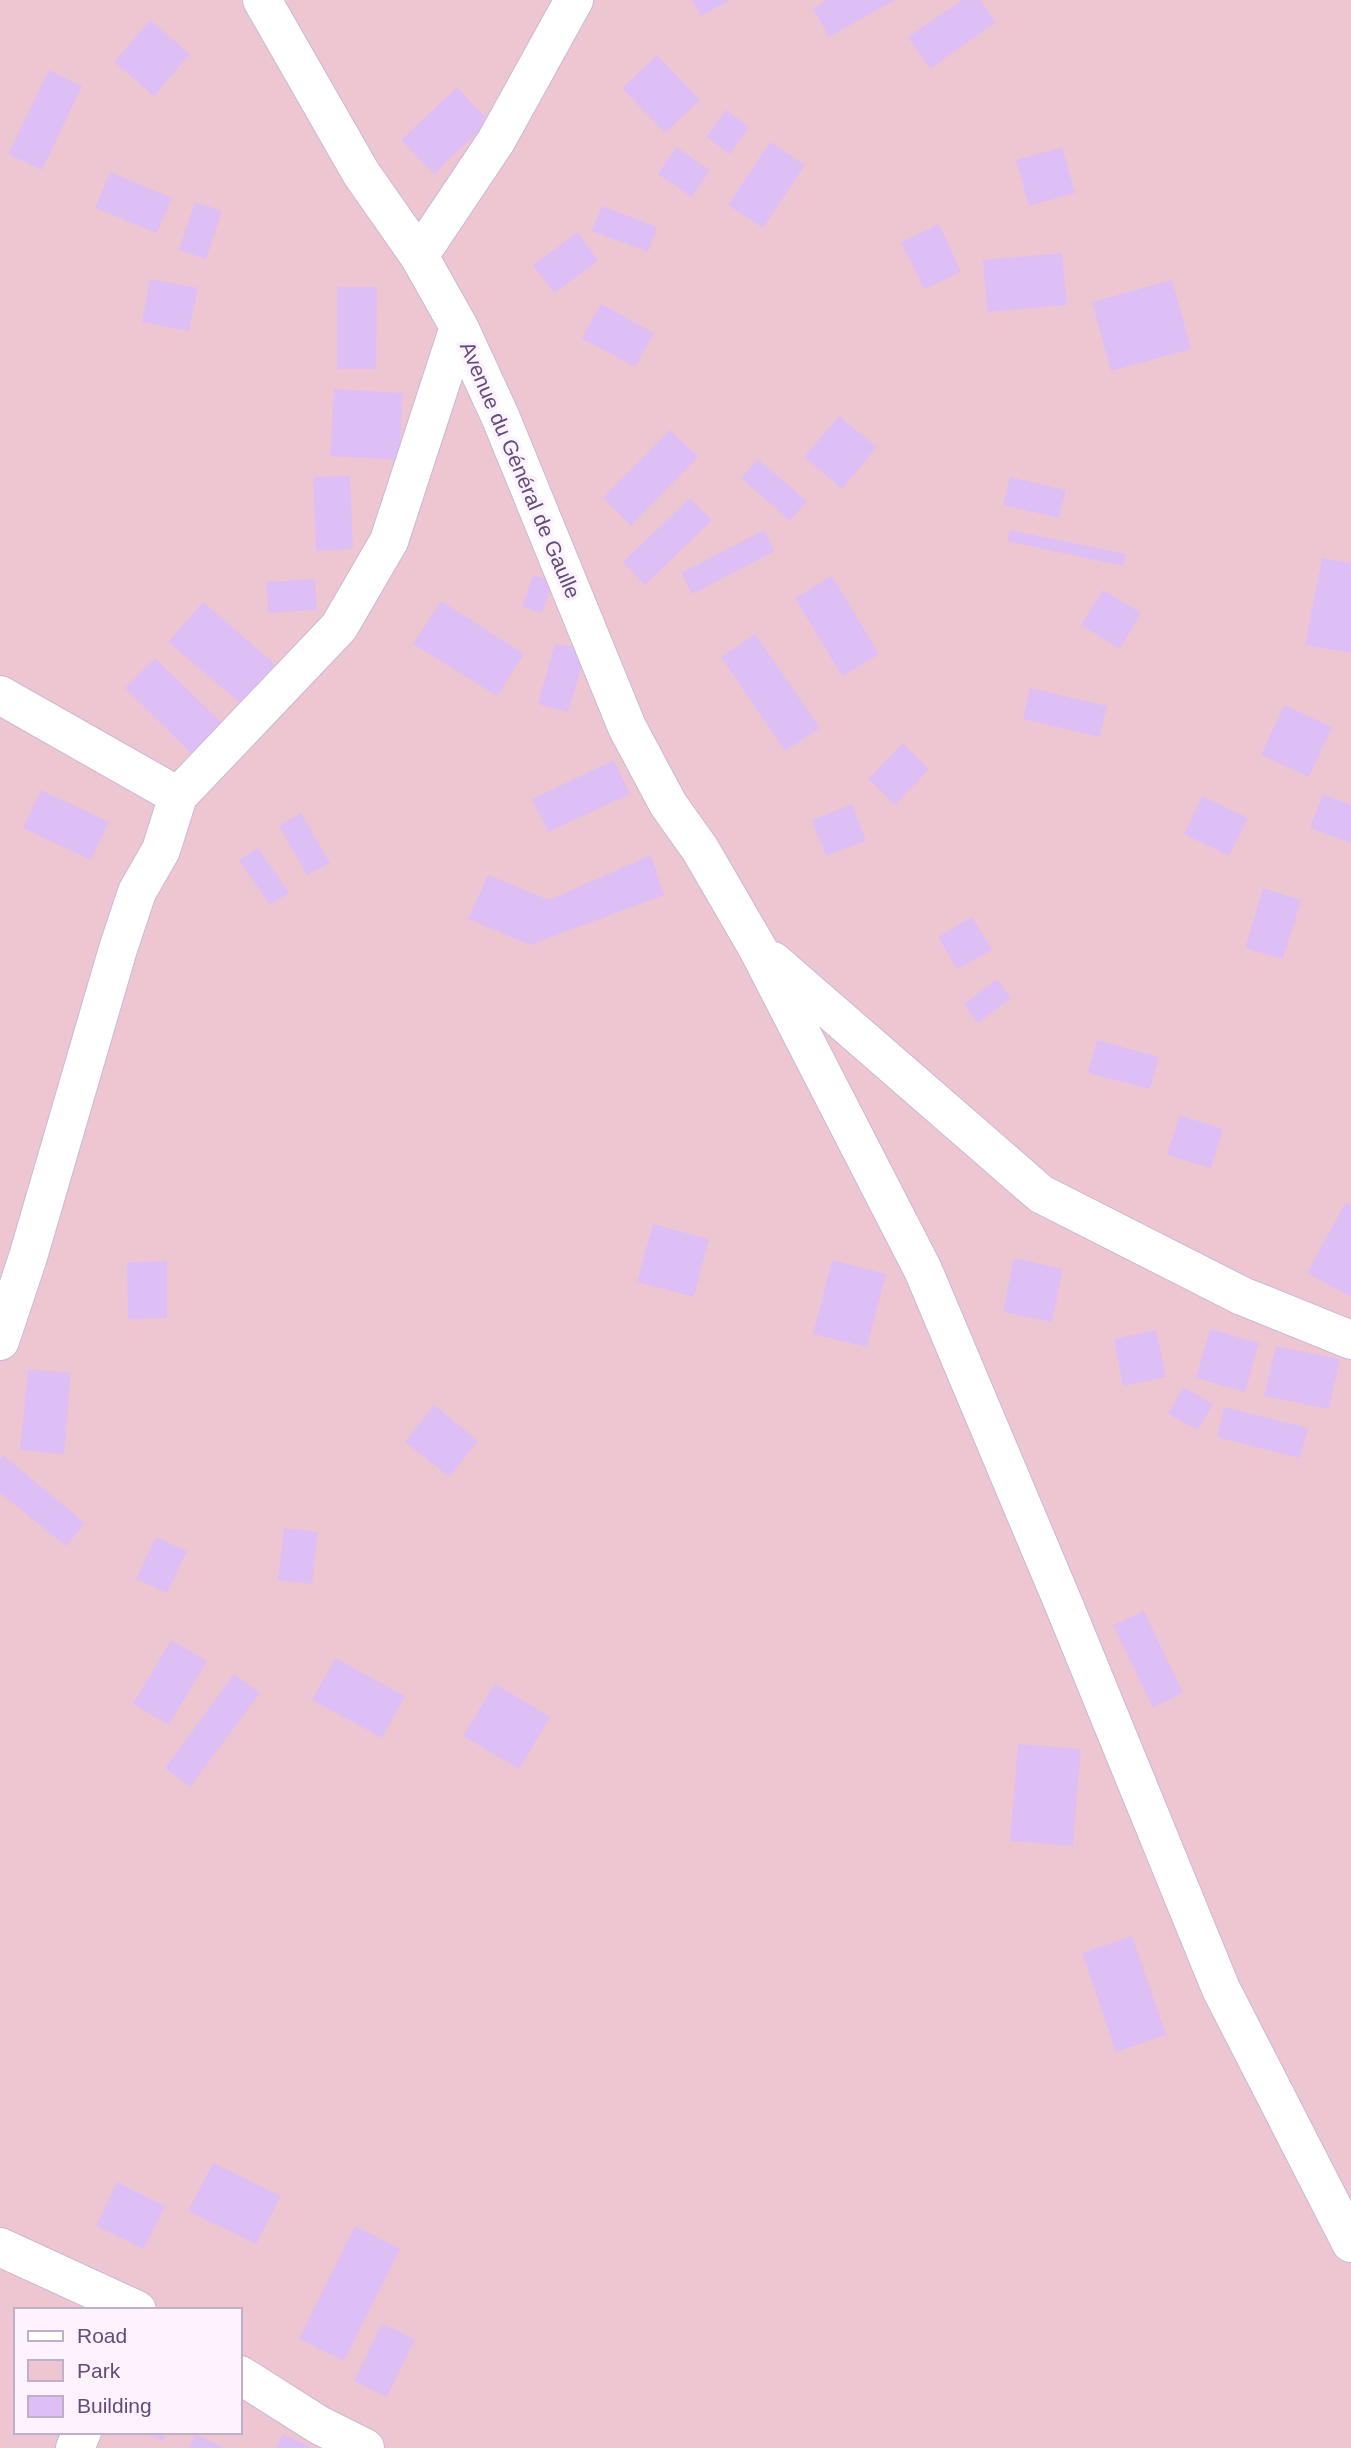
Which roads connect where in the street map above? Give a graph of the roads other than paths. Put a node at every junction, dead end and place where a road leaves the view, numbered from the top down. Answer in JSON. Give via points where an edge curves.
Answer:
{"nodes":[{"id":1,"x":262,"y":0,"type":"edge"},
{"id":2,"x":574,"y":0,"type":"edge"},
{"id":3,"x":418,"y":256,"type":"junction"},
{"id":4,"x":459,"y":327,"type":"junction"},
{"id":5,"x":0,"y":695,"type":"edge"},
{"id":6,"x":178,"y":796,"type":"junction"},
{"id":7,"x":758,"y":948,"type":"junction"},
{"id":8,"x":0,"y":1340,"type":"edge"},
{"id":9,"x":1351,"y":1340,"type":"edge"},
{"id":10,"x":1351,"y":2243,"type":"edge"},
{"id":11,"x":0,"y":2247,"type":"edge"},
{"id":12,"x":134,"y":2308,"type":"edge"},
{"id":13,"x":242,"y":2376,"type":"edge"},
{"id":14,"x":365,"y":2448,"type":"edge"}],
"edges":[{"from":1,"to":3,"type":"street","name":"Avenue du Général de Gaulle","via":[[361,173]]},
{"from":2,"to":3,"type":"street","via":[[496,141]]},
{"from":3,"to":4,"type":"street","name":"Avenue du Général de Gaulle"},
{"from":4,"to":6,"type":"street","via":[[389,541],[339,627]]},
{"from":4,"to":7,"type":"street","name":"Avenue du Général de Gaulle","via":[[627,727],[668,804]]},
{"from":5,"to":6,"type":"street"},
{"from":6,"to":8,"type":"street","via":[[161,850],[137,892],[118,949]]},
{"from":7,"to":9,"type":"street","via":[[1041,1194],[1242,1296]]},
{"from":7,"to":10,"type":"street","name":"Avenue du Général de Gaulle","via":[[923,1270],[1221,1989]]},
{"from":11,"to":12,"type":"street"},
{"from":13,"to":14,"type":"street"}]}
